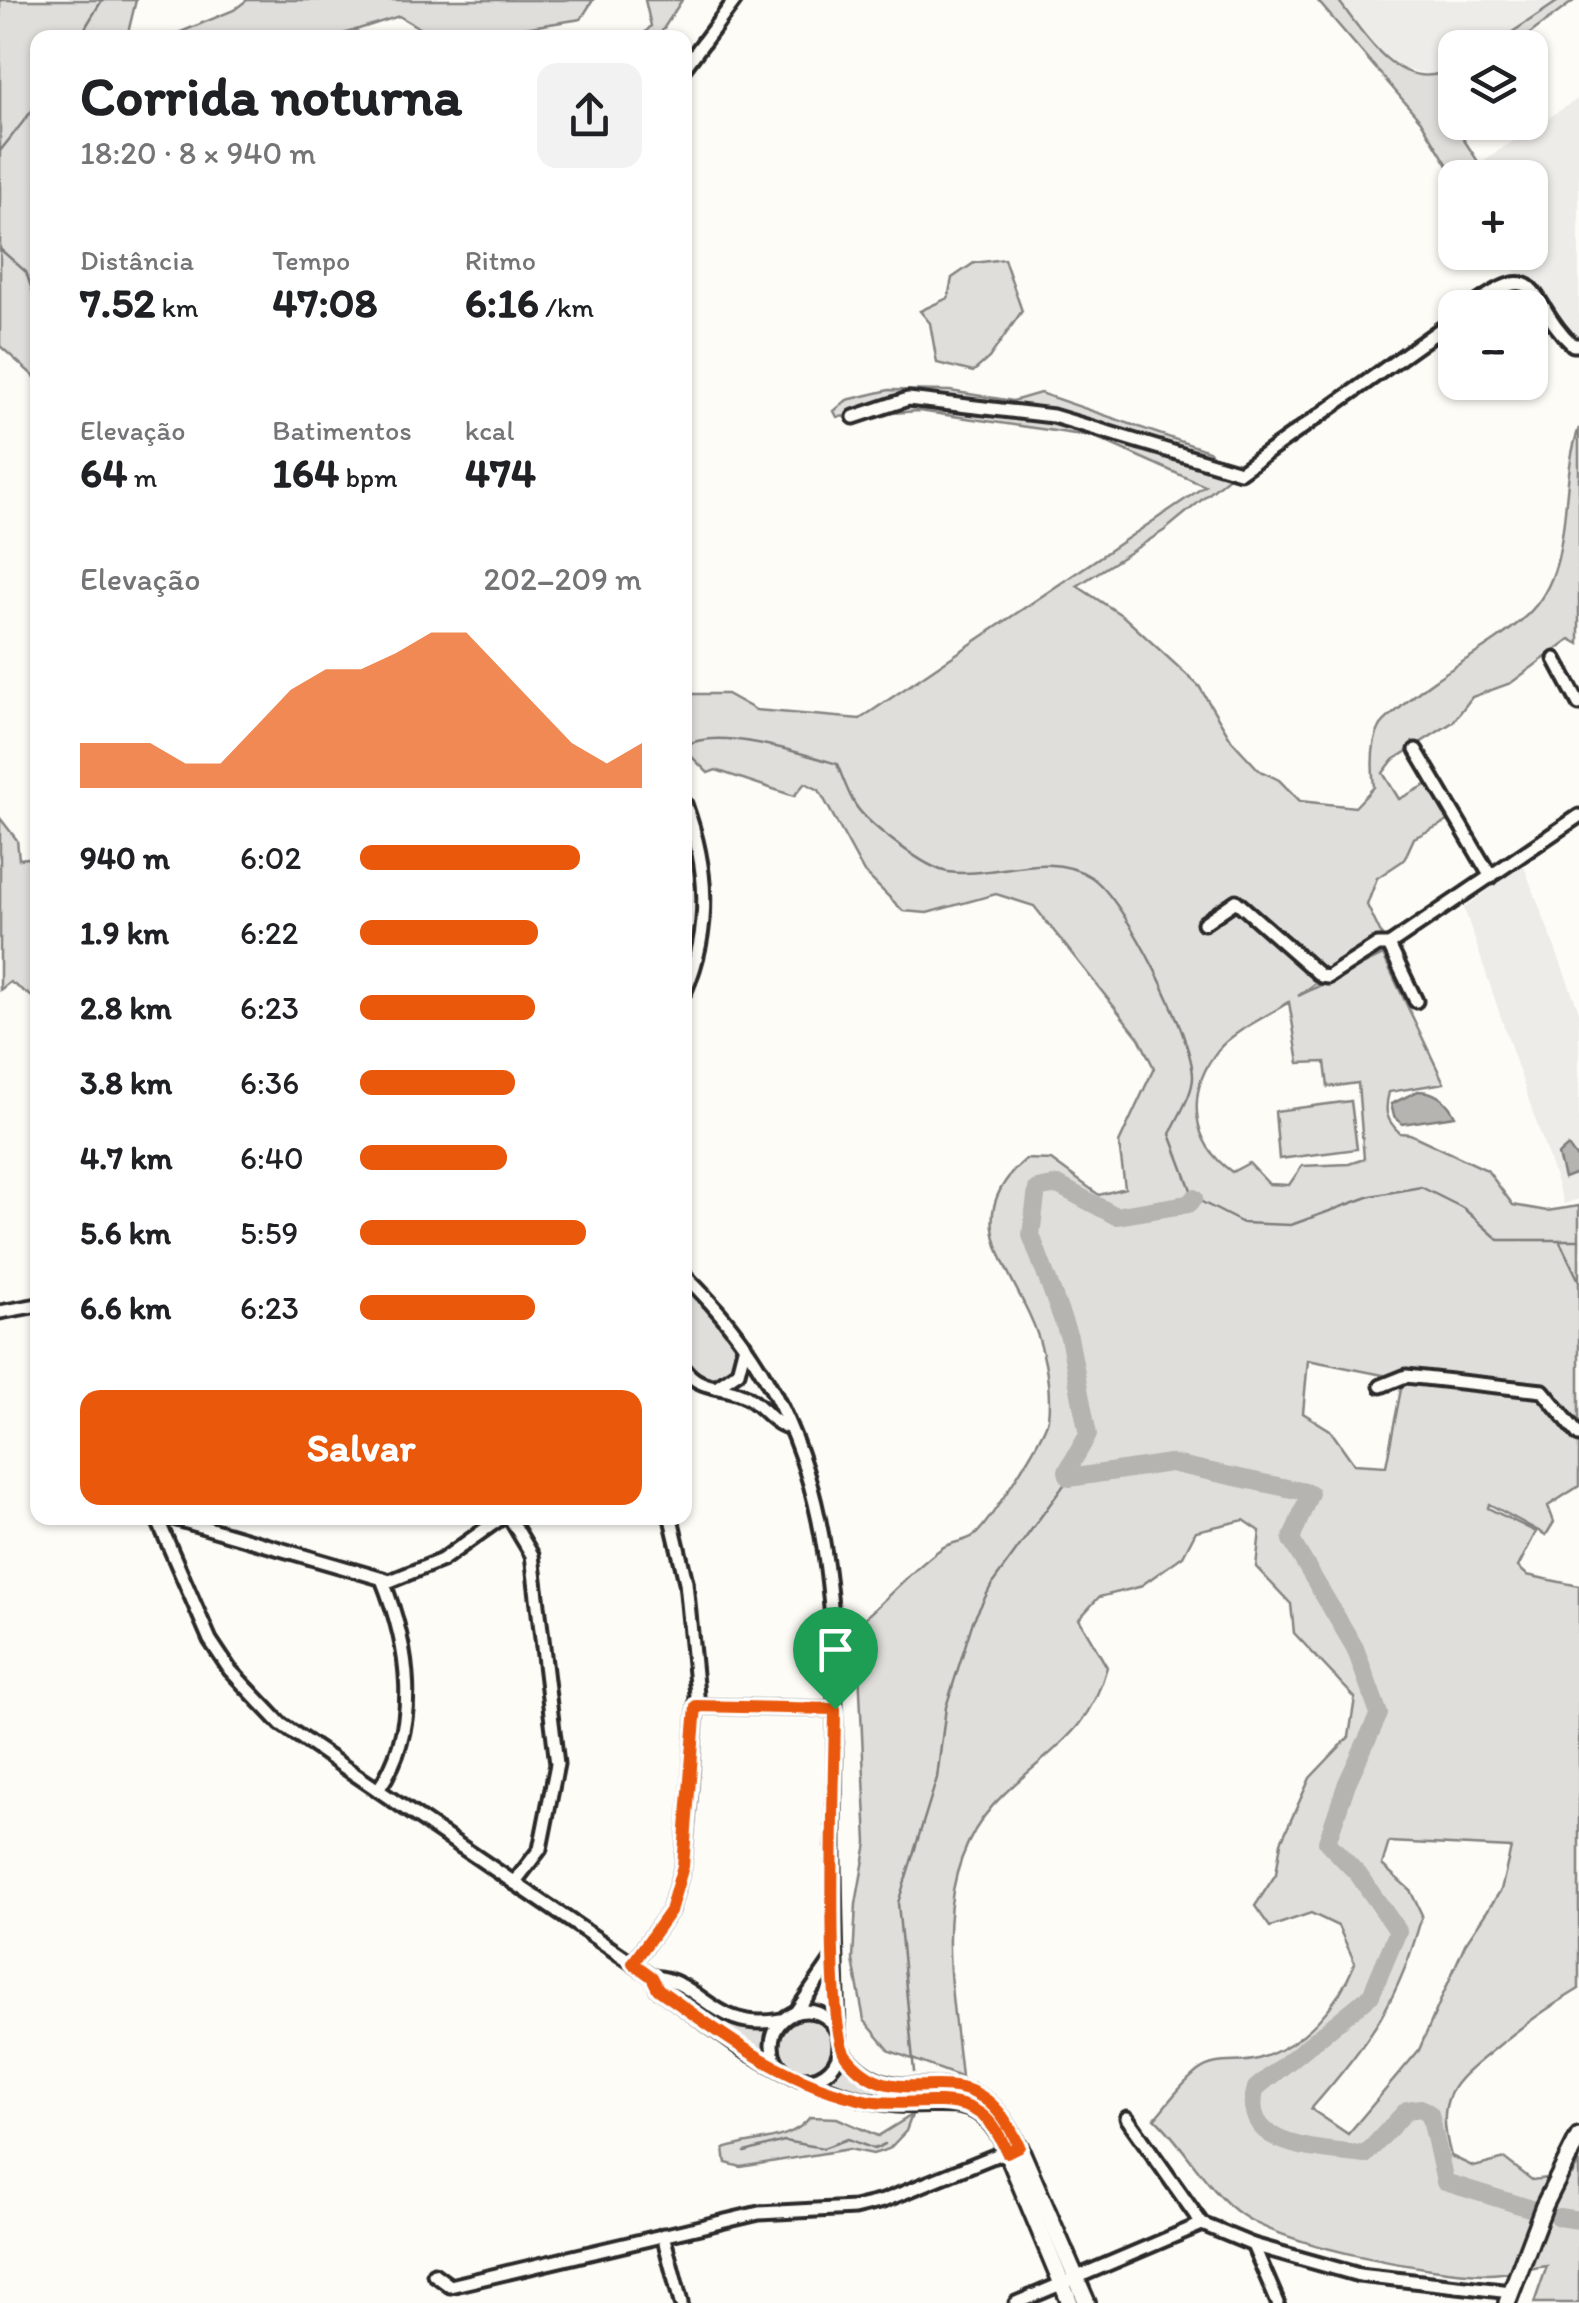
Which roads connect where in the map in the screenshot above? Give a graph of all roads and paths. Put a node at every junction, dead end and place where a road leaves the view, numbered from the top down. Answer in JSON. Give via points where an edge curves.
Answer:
{"nodes":[{"id":1,"x":735,"y":0,"type":"edge"},
{"id":2,"x":692,"y":58,"type":"edge"},
{"id":3,"x":1494,"y":290,"type":"edge"},
{"id":4,"x":1533,"y":290,"type":"edge"},
{"id":5,"x":1548,"y":315,"type":"edge"},
{"id":6,"x":1438,"y":330,"type":"edge"},
{"id":7,"x":1579,"y":345,"type":"edge"},
{"id":8,"x":854,"y":416,"type":"dead end"},
{"id":9,"x":1555,"y":659,"type":"dead end"},
{"id":10,"x":1579,"y":704,"type":"edge"},
{"id":11,"x":1416,"y":750,"type":"dead end"},
{"id":12,"x":1579,"y":816,"type":"edge"},
{"id":13,"x":692,"y":827,"type":"edge"},
{"id":14,"x":1491,"y":876,"type":"junction"},
{"id":15,"x":1204,"y":923,"type":"dead end"},
{"id":16,"x":1389,"y":945,"type":"junction"},
{"id":17,"x":692,"y":970,"type":"edge"},
{"id":18,"x":1416,"y":1002,"type":"dead end"},
{"id":19,"x":692,"y":1284,"type":"edge"},
{"id":20,"x":30,"y":1306,"type":"edge"},
{"id":21,"x":0,"y":1312,"type":"edge"},
{"id":22,"x":745,"y":1345,"type":"junction"},
{"id":23,"x":692,"y":1375,"type":"edge"},
{"id":24,"x":1381,"y":1386,"type":"dead end"},
{"id":25,"x":710,"y":1387,"type":"junction"},
{"id":26,"x":692,"y":1388,"type":"edge"},
{"id":27,"x":788,"y":1427,"type":"junction"},
{"id":28,"x":1579,"y":1435,"type":"edge"},
{"id":29,"x":160,"y":1525,"type":"edge"},
{"id":30,"x":196,"y":1525,"type":"edge"},
{"id":31,"x":492,"y":1525,"type":"edge"},
{"id":32,"x":514,"y":1525,"type":"edge"},
{"id":33,"x":673,"y":1525,"type":"edge"},
{"id":34,"x":382,"y":1579,"type":"junction"},
{"id":35,"x":696,"y":1706,"type":"junction"},
{"id":36,"x":835,"y":1709,"type":"junction"},
{"id":37,"x":378,"y":1790,"type":"junction"},
{"id":38,"x":514,"y":1883,"type":"junction"},
{"id":39,"x":832,"y":1960,"type":"junction"},
{"id":40,"x":633,"y":1963,"type":"junction"},
{"id":41,"x":652,"y":1977,"type":"junction"},
{"id":42,"x":796,"y":2012,"type":"junction"},
{"id":43,"x":782,"y":2020,"type":"junction"},
{"id":44,"x":838,"y":2031,"type":"junction"},
{"id":45,"x":840,"y":2048,"type":"junction"},
{"id":46,"x":784,"y":2072,"type":"junction"},
{"id":47,"x":807,"y":2079,"type":"junction"},
{"id":48,"x":989,"y":2099,"type":"junction"},
{"id":49,"x":978,"y":2112,"type":"junction"},
{"id":50,"x":1126,"y":2118,"type":"dead end"},
{"id":51,"x":1579,"y":2136,"type":"edge"},
{"id":52,"x":1013,"y":2149,"type":"junction"},
{"id":53,"x":1202,"y":2224,"type":"junction"},
{"id":54,"x":663,"y":2235,"type":"junction"},
{"id":55,"x":1252,"y":2244,"type":"junction"},
{"id":56,"x":434,"y":2274,"type":"dead end"},
{"id":57,"x":1069,"y":2282,"type":"junction"},
{"id":58,"x":1509,"y":2298,"type":"edge"},
{"id":59,"x":681,"y":2303,"type":"edge"},
{"id":60,"x":1016,"y":2303,"type":"edge"},
{"id":61,"x":1070,"y":2303,"type":"edge"},
{"id":62,"x":1087,"y":2303,"type":"edge"},
{"id":63,"x":1278,"y":2303,"type":"edge"}],
"edges":[{"from":1,"to":2,"type":"street"},
{"from":3,"to":4,"type":"street","via":[[1518,281]]},
{"from":5,"to":7,"type":"street","via":[[1560,334]]},
{"from":6,"to":8,"type":"street","via":[[1240,472],[1053,416],[908,399]]},
{"from":9,"to":10,"type":"street"},
{"from":11,"to":14,"type":"street"},
{"from":12,"to":14,"type":"street"},
{"from":13,"to":17,"type":"street","via":[[706,896]]},
{"from":14,"to":16,"type":"street"},
{"from":15,"to":16,"type":"street","via":[[1236,901],[1321,976]]},
{"from":16,"to":18,"type":"street"},
{"from":19,"to":22,"type":"street"},
{"from":20,"to":21,"type":"street"},
{"from":22,"to":25,"type":"street","via":[[738,1372]]},
{"from":22,"to":27,"type":"street"},
{"from":23,"to":25,"type":"street"},
{"from":24,"to":28,"type":"street","via":[[1406,1376],[1544,1391]]},
{"from":25,"to":26,"type":"street"},
{"from":25,"to":27,"type":"street","via":[[747,1396]]},
{"from":27,"to":36,"type":"street","via":[[829,1566]]},
{"from":29,"to":37,"type":"street","via":[[230,1670],[303,1742]]},
{"from":30,"to":34,"type":"street"},
{"from":31,"to":34,"type":"street","via":[[442,1560]]},
{"from":32,"to":38,"type":"street","via":[[532,1555],[556,1764],[540,1849]]},
{"from":33,"to":35,"type":"street","via":[[686,1582]]},
{"from":34,"to":37,"type":"street","via":[[405,1654],[407,1702],[395,1766]]},
{"from":35,"to":36,"type":"street"},
{"from":35,"to":40,"type":"street","via":[[683,1866],[670,1911]]},
{"from":36,"to":39,"type":"street"},
{"from":37,"to":38,"type":"street"},
{"from":38,"to":40,"type":"street"},
{"from":39,"to":42,"type":"street"},
{"from":39,"to":44,"type":"street"},
{"from":40,"to":41,"type":"street"},
{"from":41,"to":43,"type":"street","via":[[667,1978],[730,2018]]},
{"from":41,"to":46,"type":"street","via":[[658,1989],[742,2050]]},
{"from":42,"to":43,"type":"street"},
{"from":42,"to":44,"type":"street","via":[[821,2014]]},
{"from":43,"to":46,"type":"street","via":[[772,2050]]},
{"from":44,"to":45,"type":"street"},
{"from":45,"to":47,"type":"street","via":[[830,2070]]},
{"from":45,"to":48,"type":"street","via":[[884,2083],[957,2086]]},
{"from":46,"to":47,"type":"street"},
{"from":47,"to":49,"type":"street","via":[[867,2100],[953,2103]]},
{"from":48,"to":49,"type":"street"},
{"from":48,"to":52,"type":"street","via":[[1008,2120]]},
{"from":49,"to":52,"type":"street"},
{"from":50,"to":53,"type":"street"},
{"from":51,"to":58,"type":"street"},
{"from":52,"to":54,"type":"street","via":[[884,2201],[759,2213]]},
{"from":52,"to":57,"type":"street"},
{"from":53,"to":55,"type":"street"},
{"from":53,"to":57,"type":"street"},
{"from":54,"to":56,"type":"street","via":[[450,2286]]},
{"from":54,"to":59,"type":"street"},
{"from":55,"to":58,"type":"street","via":[[1358,2275]]},
{"from":55,"to":63,"type":"street"},
{"from":57,"to":60,"type":"street"},
{"from":57,"to":61,"type":"street"},
{"from":57,"to":62,"type":"street"}]}
